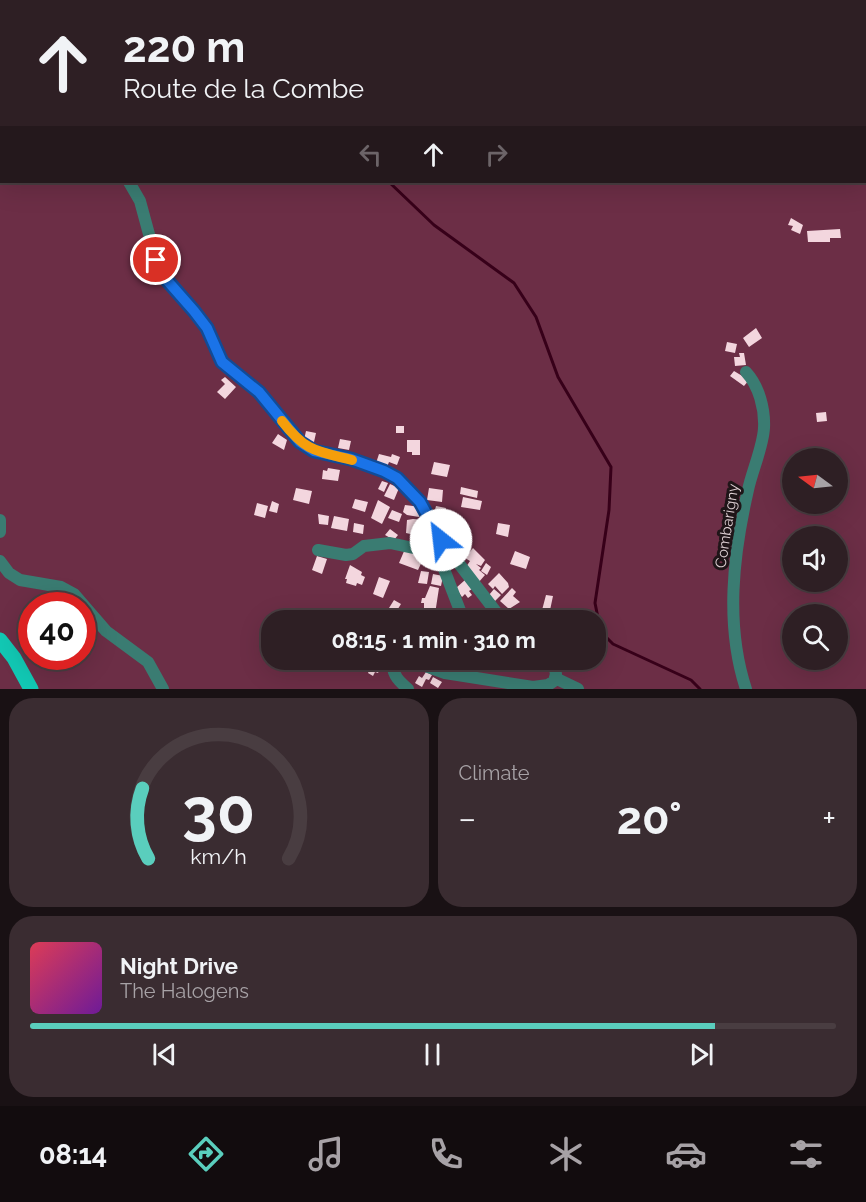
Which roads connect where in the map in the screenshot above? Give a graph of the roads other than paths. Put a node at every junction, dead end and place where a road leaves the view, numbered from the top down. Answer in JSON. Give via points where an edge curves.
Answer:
{"nodes":[{"id":1,"x":130,"y":183,"type":"edge"},
{"id":2,"x":746,"y":372,"type":"dead end"},
{"id":3,"x":0,"y":520,"type":"edge"},
{"id":4,"x":0,"y":532,"type":"edge"},
{"id":5,"x":439,"y":545,"type":"junction"},
{"id":6,"x":318,"y":550,"type":"dead end"},
{"id":7,"x":0,"y":561,"type":"edge"},
{"id":8,"x":460,"y":610,"type":"edge"},
{"id":9,"x":493,"y":610,"type":"edge"},
{"id":10,"x":0,"y":640,"type":"edge"},
{"id":11,"x":393,"y":670,"type":"edge"},
{"id":12,"x":440,"y":670,"type":"edge"},
{"id":13,"x":454,"y":670,"type":"edge"},
{"id":14,"x":554,"y":670,"type":"edge"},
{"id":15,"x":452,"y":674,"type":"junction"},
{"id":16,"x":555,"y":678,"type":"junction"},
{"id":17,"x":31,"y":689,"type":"edge"},
{"id":18,"x":163,"y":689,"type":"edge"},
{"id":19,"x":408,"y":689,"type":"edge"},
{"id":20,"x":578,"y":689,"type":"edge"},
{"id":21,"x":746,"y":689,"type":"edge"}],
"edges":[{"from":1,"to":5,"type":"street","via":[[140,201],[162,275],[202,321],[229,369],[259,392],[304,445],[397,478],[420,502]]},
{"from":2,"to":21,"type":"street","name":"Combarigny","via":[[759,395],[764,428],[744,510],[734,575],[735,648]]},
{"from":3,"to":4,"type":"street"},
{"from":5,"to":6,"type":"street","via":[[418,549],[390,543],[364,546],[346,555]]},
{"from":5,"to":8,"type":"street"},
{"from":5,"to":9,"type":"street"},
{"from":7,"to":18,"type":"street","via":[[20,580],[61,587],[74,594],[101,627],[148,662]]},
{"from":10,"to":17,"type":"main road"},
{"from":11,"to":19,"type":"street"},
{"from":12,"to":15,"type":"street"},
{"from":13,"to":15,"type":"street"},
{"from":14,"to":16,"type":"street"},
{"from":15,"to":16,"type":"street","via":[[527,687],[548,685]]},
{"from":16,"to":20,"type":"street"}]}
